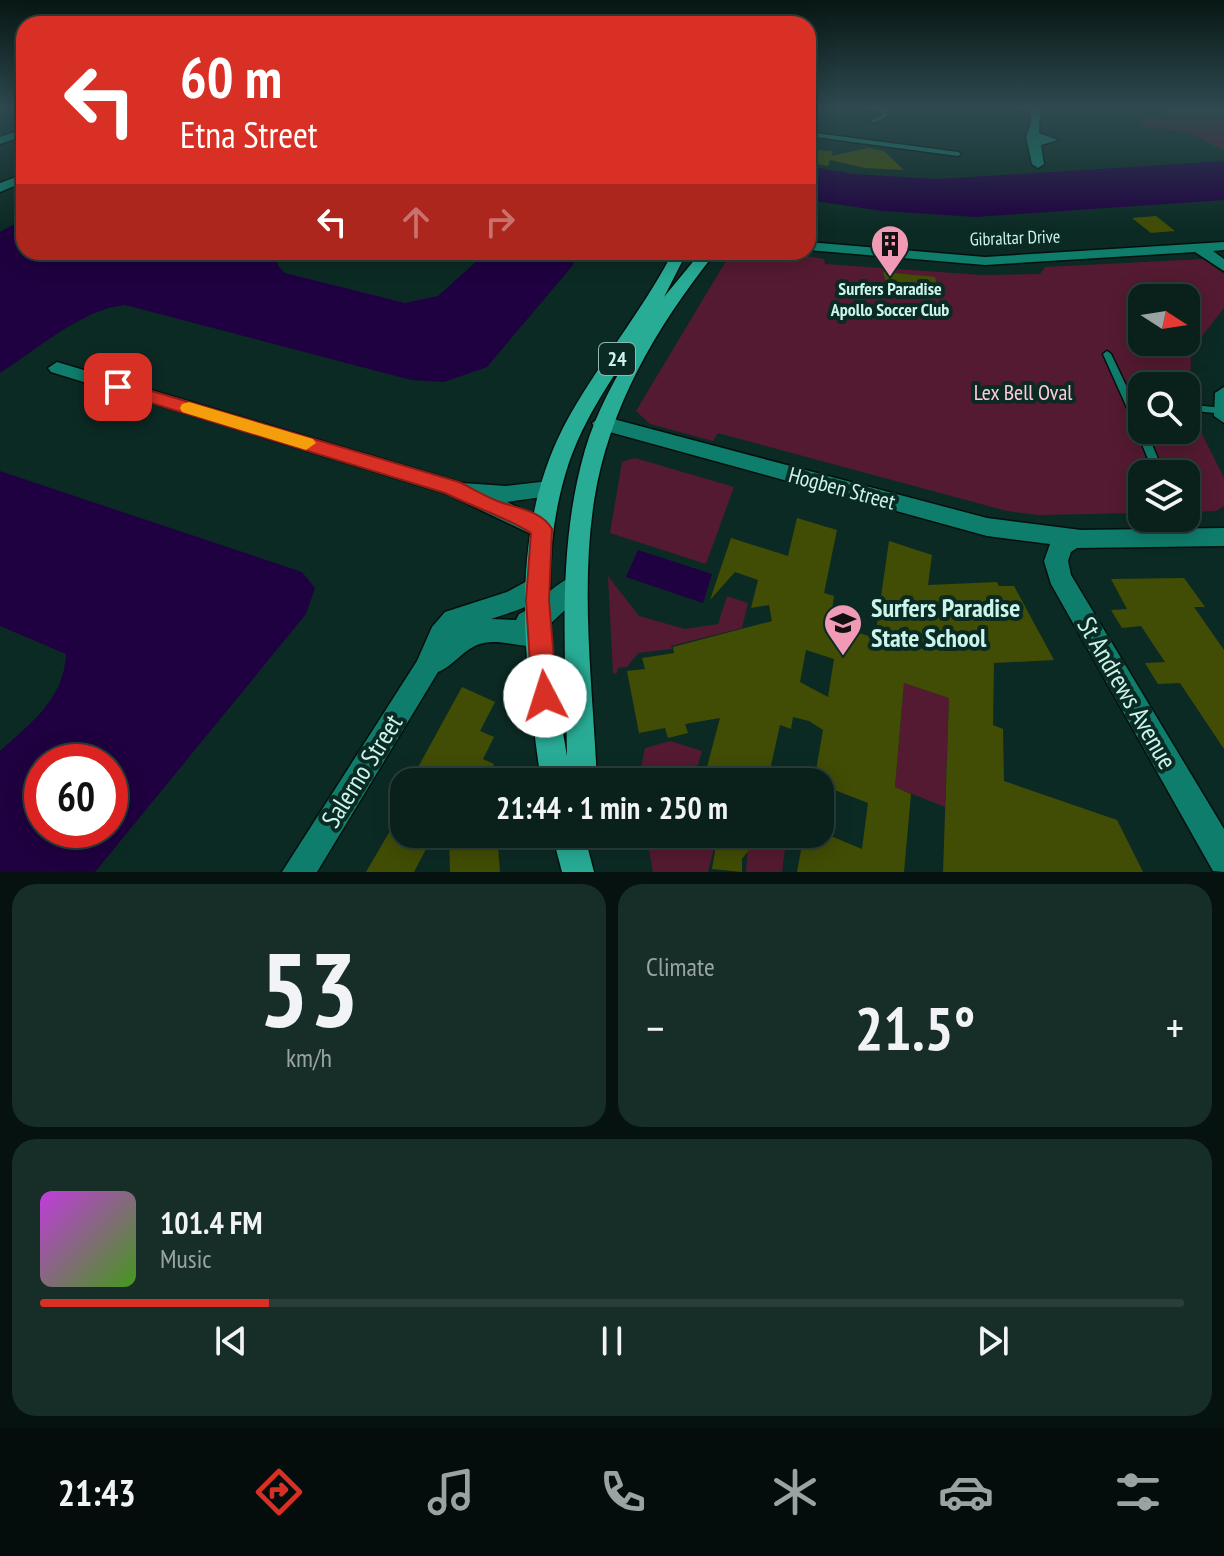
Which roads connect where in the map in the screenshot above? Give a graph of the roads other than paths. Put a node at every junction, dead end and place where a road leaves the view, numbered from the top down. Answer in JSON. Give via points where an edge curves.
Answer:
{"nodes":[{"id":1,"x":918,"y":149,"type":"edge"},
{"id":2,"x":958,"y":154,"type":"dead end"},
{"id":3,"x":1224,"y":246,"type":"edge"},
{"id":4,"x":816,"y":247,"type":"edge"},
{"id":5,"x":1199,"y":248,"type":"junction"},
{"id":6,"x":675,"y":260,"type":"edge"},
{"id":7,"x":701,"y":260,"type":"edge"},
{"id":8,"x":1224,"y":266,"type":"edge"},
{"id":9,"x":1107,"y":354,"type":"dead end"},
{"id":10,"x":57,"y":368,"type":"dead end"},
{"id":11,"x":1128,"y":399,"type":"edge"},
{"id":12,"x":1200,"y":407,"type":"edge"},
{"id":13,"x":1223,"y":407,"type":"edge"},
{"id":14,"x":602,"y":423,"type":"junction"},
{"id":15,"x":553,"y":478,"type":"junction"},
{"id":16,"x":452,"y":487,"type":"junction"},
{"id":17,"x":541,"y":529,"type":"junction"},
{"id":18,"x":1224,"y":537,"type":"edge"},
{"id":19,"x":1086,"y":538,"type":"junction"},
{"id":20,"x":575,"y":585,"type":"junction"},
{"id":21,"x":538,"y":586,"type":"junction"},
{"id":22,"x":539,"y":627,"type":"junction"},
{"id":23,"x":426,"y":670,"type":"junction"},
{"id":24,"x":554,"y":768,"type":"edge"},
{"id":25,"x":582,"y":768,"type":"edge"},
{"id":26,"x":572,"y":848,"type":"edge"},
{"id":27,"x":581,"y":848,"type":"edge"},
{"id":28,"x":1224,"y":860,"type":"edge"},
{"id":29,"x":298,"y":872,"type":"edge"},
{"id":30,"x":580,"y":872,"type":"edge"}],
"edges":[{"from":1,"to":2,"type":"lane"},
{"from":3,"to":5,"type":"street","name":"Gibraltar Drive"},
{"from":4,"to":5,"type":"street","name":"Gibraltar Drive","via":[[985,261]]},
{"from":5,"to":8,"type":"street"},
{"from":6,"to":15,"type":"main road","number":"24","via":[[574,428]]},
{"from":7,"to":14,"type":"main road","number":"24","via":[[662,312]]},
{"from":9,"to":11,"type":"lane"},
{"from":10,"to":16,"type":"street"},
{"from":12,"to":13,"type":"lane"},
{"from":14,"to":19,"type":"street","name":"Hogben Street","via":[[987,527]]},
{"from":14,"to":20,"type":"main road","number":"24","via":[[577,536]]},
{"from":15,"to":16,"type":"street","via":[[506,494]]},
{"from":15,"to":17,"type":"main road","number":"24"},
{"from":16,"to":17,"type":"street"},
{"from":17,"to":21,"type":"main road","number":"24"},
{"from":18,"to":19,"type":"street","name":"Hogben Street"},
{"from":19,"to":28,"type":"street","name":"St Andrews Avenue","via":[[1069,540],[1058,549],[1060,577]]},
{"from":20,"to":22,"type":"street"},
{"from":20,"to":25,"type":"main road","number":"24"},
{"from":21,"to":22,"type":"main road","number":"24"},
{"from":21,"to":23,"type":"street","name":"Salerno Street","via":[[454,620],[441,635]]},
{"from":22,"to":23,"type":"street","name":"Salerno Street","via":[[481,629],[455,641]]},
{"from":22,"to":24,"type":"main road","number":"24"},
{"from":23,"to":29,"type":"street","name":"Salerno Street"},
{"from":26,"to":30,"type":"main road"},
{"from":27,"to":30,"type":"main road"}]}
